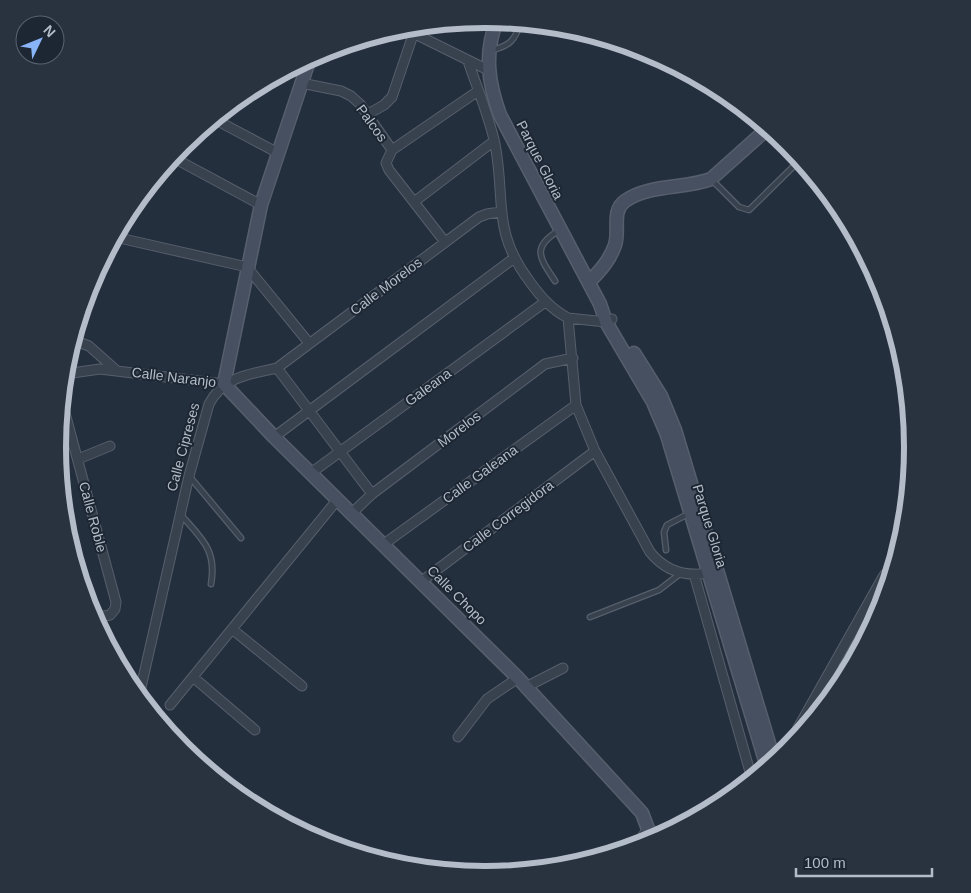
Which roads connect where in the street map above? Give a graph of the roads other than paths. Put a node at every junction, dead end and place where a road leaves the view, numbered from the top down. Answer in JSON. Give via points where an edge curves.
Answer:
{"nodes":[{"id":1,"x":495,"y":28,"type":"edge"},
{"id":2,"x":519,"y":29,"type":"edge"},
{"id":3,"x":421,"y":33,"type":"edge"},
{"id":4,"x":415,"y":34,"type":"edge"},
{"id":5,"x":488,"y":51,"type":"junction"},
{"id":6,"x":468,"y":61,"type":"junction"},
{"id":7,"x":306,"y":68,"type":"edge"},
{"id":8,"x":488,"y":70,"type":"junction"},
{"id":9,"x":301,"y":83,"type":"junction"},
{"id":10,"x":478,"y":90,"type":"junction"},
{"id":11,"x":368,"y":114,"type":"junction"},
{"id":12,"x":220,"y":122,"type":"edge"},
{"id":13,"x":763,"y":132,"type":"edge"},
{"id":14,"x":494,"y":141,"type":"junction"},
{"id":15,"x":392,"y":150,"type":"junction"},
{"id":16,"x":278,"y":153,"type":"junction"},
{"id":17,"x":179,"y":161,"type":"edge"},
{"id":18,"x":796,"y":165,"type":"edge"},
{"id":19,"x":711,"y":179,"type":"junction"},
{"id":20,"x":414,"y":202,"type":"junction"},
{"id":21,"x":260,"y":205,"type":"junction"},
{"id":22,"x":500,"y":212,"type":"junction"},
{"id":23,"x":560,"y":230,"type":"junction"},
{"id":24,"x":123,"y":238,"type":"edge"},
{"id":25,"x":445,"y":242,"type":"junction"},
{"id":26,"x":514,"y":259,"type":"junction"},
{"id":27,"x":247,"y":267,"type":"junction"},
{"id":28,"x":555,"y":281,"type":"dead end"},
{"id":29,"x":589,"y":282,"type":"junction"},
{"id":30,"x":545,"y":302,"type":"junction"},
{"id":31,"x":568,"y":318,"type":"junction"},
{"id":32,"x":609,"y":321,"type":"junction"},
{"id":33,"x":80,"y":343,"type":"edge"},
{"id":34,"x":309,"y":343,"type":"junction"},
{"id":35,"x":573,"y":358,"type":"junction"},
{"id":36,"x":277,"y":368,"type":"junction"},
{"id":37,"x":116,"y":370,"type":"junction"},
{"id":38,"x":74,"y":373,"type":"edge"},
{"id":39,"x":224,"y":384,"type":"junction"},
{"id":40,"x":576,"y":405,"type":"junction"},
{"id":41,"x":309,"y":410,"type":"junction"},
{"id":42,"x":67,"y":420,"type":"edge"},
{"id":43,"x":274,"y":437,"type":"junction"},
{"id":44,"x":110,"y":446,"type":"dead end"},
{"id":45,"x":595,"y":450,"type":"junction"},
{"id":46,"x":340,"y":451,"type":"junction"},
{"id":47,"x":78,"y":459,"type":"junction"},
{"id":48,"x":311,"y":473,"type":"junction"},
{"id":49,"x":189,"y":476,"type":"junction"},
{"id":50,"x":372,"y":494,"type":"junction"},
{"id":51,"x":338,"y":499,"type":"junction"},
{"id":52,"x":352,"y":513,"type":"junction"},
{"id":53,"x":692,"y":513,"type":"junction"},
{"id":54,"x":180,"y":514,"type":"junction"},
{"id":55,"x":241,"y":538,"type":"dead end"},
{"id":56,"x":384,"y":544,"type":"junction"},
{"id":57,"x":666,"y":550,"type":"dead end"},
{"id":58,"x":714,"y":572,"type":"junction"},
{"id":59,"x":681,"y":573,"type":"junction"},
{"id":60,"x":694,"y":574,"type":"junction"},
{"id":61,"x":422,"y":581,"type":"junction"},
{"id":62,"x":211,"y":584,"type":"dead end"},
{"id":63,"x":879,"y":591,"type":"edge"},
{"id":64,"x":103,"y":616,"type":"edge"},
{"id":65,"x":590,"y":617,"type":"dead end"},
{"id":66,"x":232,"y":629,"type":"junction"},
{"id":67,"x":563,"y":668,"type":"dead end"},
{"id":68,"x":839,"y":670,"type":"edge"},
{"id":69,"x":830,"y":672,"type":"junction"},
{"id":70,"x":193,"y":677,"type":"junction"},
{"id":71,"x":522,"y":683,"type":"junction"},
{"id":72,"x":141,"y":685,"type":"edge"},
{"id":73,"x":302,"y":686,"type":"dead end"},
{"id":74,"x":170,"y":705,"type":"dead end"},
{"id":75,"x":801,"y":723,"type":"edge"},
{"id":76,"x":255,"y":730,"type":"dead end"},
{"id":77,"x":458,"y":737,"type":"dead end"},
{"id":78,"x":772,"y":753,"type":"edge"},
{"id":79,"x":765,"y":759,"type":"edge"},
{"id":80,"x":750,"y":772,"type":"edge"},
{"id":81,"x":651,"y":831,"type":"edge"}],
"edges":[{"from":1,"to":5,"type":"main road","name":"Parque Gloria"},
{"from":2,"to":5,"type":"lane","via":[[510,44]]},
{"from":3,"to":6,"type":"street"},
{"from":4,"to":11,"type":"street","via":[[392,97]]},
{"from":5,"to":8,"type":"main road","name":"Parque Gloria"},
{"from":6,"to":8,"type":"street"},
{"from":6,"to":10,"type":"street"},
{"from":7,"to":9,"type":"main road","name":"Calle Cipreses"},
{"from":8,"to":23,"type":"main road","name":"Parque Gloria","via":[[491,92],[500,115]]},
{"from":9,"to":11,"type":"street","name":"Palcos","via":[[341,91]]},
{"from":9,"to":16,"type":"main road","name":"Calle Cipreses"},
{"from":10,"to":14,"type":"street"},
{"from":10,"to":15,"type":"street"},
{"from":11,"to":15,"type":"street","name":"Palcos"},
{"from":12,"to":16,"type":"street"},
{"from":13,"to":19,"type":"main road"},
{"from":14,"to":20,"type":"street"},
{"from":14,"to":22,"type":"street"},
{"from":15,"to":20,"type":"street","name":"Palcos","via":[[386,163]]},
{"from":16,"to":21,"type":"main road","name":"Calle Cipreses"},
{"from":17,"to":21,"type":"street"},
{"from":18,"to":19,"type":"lane","via":[[749,210],[739,207]]},
{"from":19,"to":29,"type":"main road","via":[[700,184],[650,191],[624,201],[618,208],[616,243]]},
{"from":20,"to":25,"type":"street","name":"Palcos"},
{"from":21,"to":27,"type":"main road","name":"Calle Cipreses"},
{"from":22,"to":25,"type":"street","name":"Calle Morelos","via":[[479,218]]},
{"from":22,"to":26,"type":"street"},
{"from":23,"to":28,"type":"lane","via":[[546,239],[540,253]]},
{"from":23,"to":29,"type":"main road","name":"Parque Gloria"},
{"from":24,"to":27,"type":"street"},
{"from":25,"to":34,"type":"street","name":"Calle Morelos"},
{"from":26,"to":30,"type":"street"},
{"from":26,"to":41,"type":"street"},
{"from":27,"to":34,"type":"street"},
{"from":27,"to":39,"type":"main road","name":"Calle Cipreses"},
{"from":29,"to":32,"type":"main road","name":"Parque Gloria"},
{"from":30,"to":31,"type":"street"},
{"from":30,"to":46,"type":"street","name":"Galeana"},
{"from":31,"to":32,"type":"street"},
{"from":31,"to":35,"type":"street"},
{"from":32,"to":53,"type":"main road","name":"Parque Gloria","via":[[653,402]]},
{"from":32,"to":58,"type":"main road","name":"Parque Gloria","via":[[661,396],[675,430]]},
{"from":33,"to":37,"type":"street","name":"Calle Naranjo","via":[[89,346]]},
{"from":34,"to":36,"type":"street","name":"Calle Morelos"},
{"from":35,"to":40,"type":"street"},
{"from":35,"to":50,"type":"street","name":"Morelos","via":[[546,364]]},
{"from":36,"to":39,"type":"street","name":"Calle Morelos"},
{"from":36,"to":41,"type":"street"},
{"from":37,"to":38,"type":"street"},
{"from":37,"to":39,"type":"street","name":"Calle Naranjo"},
{"from":39,"to":43,"type":"main road","name":"Calle Chopo"},
{"from":39,"to":49,"type":"street","name":"Calle Cipreses","via":[[209,404]]},
{"from":40,"to":45,"type":"street"},
{"from":40,"to":56,"type":"street","name":"Calle Galeana"},
{"from":41,"to":43,"type":"street"},
{"from":41,"to":46,"type":"street"},
{"from":42,"to":47,"type":"street","name":"Calle Roble"},
{"from":43,"to":48,"type":"main road","name":"Calle Chopo"},
{"from":44,"to":47,"type":"street"},
{"from":45,"to":59,"type":"street","via":[[650,552],[669,570]]},
{"from":45,"to":61,"type":"street","name":"Calle Corregidora"},
{"from":46,"to":48,"type":"street","name":"Galeana"},
{"from":46,"to":50,"type":"street"},
{"from":47,"to":64,"type":"street","name":"Calle Roble","via":[[116,602],[110,615]]},
{"from":48,"to":51,"type":"main road","name":"Calle Chopo"},
{"from":49,"to":54,"type":"street","name":"Calle Cipreses"},
{"from":49,"to":55,"type":"lane"},
{"from":50,"to":52,"type":"street","name":"Morelos"},
{"from":51,"to":52,"type":"main road","name":"Calle Chopo"},
{"from":51,"to":66,"type":"street"},
{"from":52,"to":56,"type":"main road","name":"Calle Chopo"},
{"from":53,"to":57,"type":"lane","via":[[666,525]]},
{"from":53,"to":58,"type":"main road","name":"Parque Gloria"},
{"from":54,"to":62,"type":"lane","via":[[212,556]]},
{"from":54,"to":72,"type":"street","name":"Calle Cipreses"},
{"from":56,"to":61,"type":"main road","name":"Calle Chopo"},
{"from":58,"to":60,"type":"street"},
{"from":58,"to":78,"type":"main road","name":"Parque Gloria"},
{"from":58,"to":79,"type":"main road","name":"Parque Gloria"},
{"from":59,"to":60,"type":"street"},
{"from":59,"to":65,"type":"lane","via":[[659,590]]},
{"from":60,"to":80,"type":"street"},
{"from":61,"to":71,"type":"main road","name":"Calle Chopo"},
{"from":63,"to":69,"type":"street"},
{"from":66,"to":70,"type":"street"},
{"from":66,"to":73,"type":"street"},
{"from":67,"to":71,"type":"street"},
{"from":68,"to":69,"type":"street"},
{"from":69,"to":75,"type":"street"},
{"from":70,"to":74,"type":"street"},
{"from":70,"to":76,"type":"street"},
{"from":71,"to":77,"type":"street","via":[[487,699]]},
{"from":71,"to":81,"type":"main road","name":"Calle Chopo","via":[[642,813]]}]}
